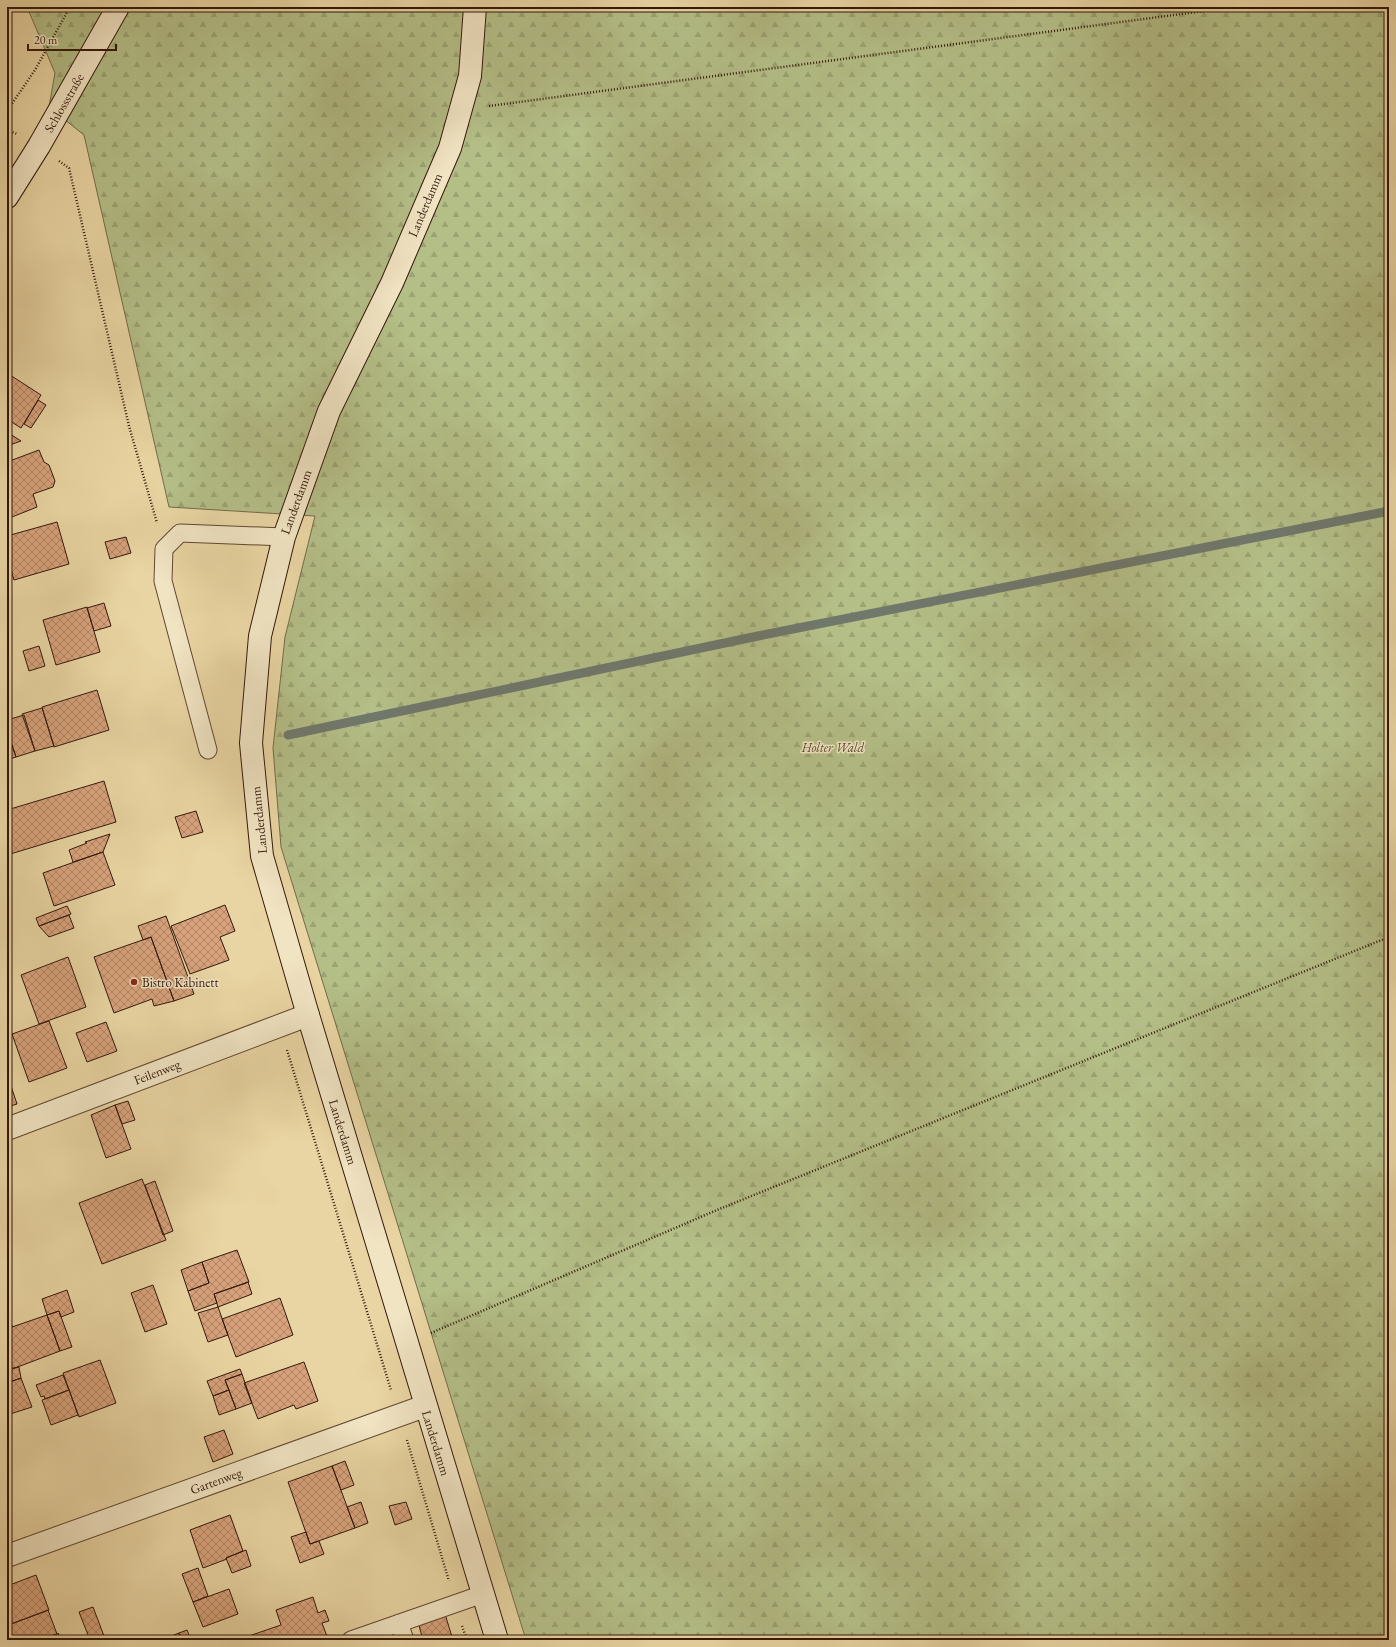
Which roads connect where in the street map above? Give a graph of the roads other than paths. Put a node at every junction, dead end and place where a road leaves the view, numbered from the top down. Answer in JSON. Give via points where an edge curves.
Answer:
{"nodes":[{"id":1,"x":118,"y":7,"type":"edge"},
{"id":2,"x":475,"y":7,"type":"edge"},
{"id":3,"x":7,"y":197,"type":"edge"},
{"id":4,"x":284,"y":537,"type":"junction"},
{"id":5,"x":208,"y":750,"type":"dead end"},
{"id":6,"x":308,"y":1015,"type":"junction"},
{"id":7,"x":7,"y":1129,"type":"edge"},
{"id":8,"x":425,"y":1406,"type":"junction"},
{"id":9,"x":7,"y":1556,"type":"edge"},
{"id":10,"x":483,"y":1594,"type":"junction"},
{"id":11,"x":399,"y":1623,"type":"junction"},
{"id":12,"x":351,"y":1640,"type":"edge"},
{"id":13,"x":405,"y":1640,"type":"edge"},
{"id":14,"x":497,"y":1640,"type":"edge"}],
"edges":[{"from":1,"to":3,"type":"main road","name":"Schlossstraße"},
{"from":2,"to":4,"type":"main road","name":"Landerdamm","via":[[470,76],[450,148],[392,283],[329,411]]},
{"from":4,"to":5,"type":"lane","via":[[180,533],[164,549],[163,581]]},
{"from":4,"to":6,"type":"main road","name":"Landerdamm","via":[[260,636],[251,743],[262,856]]},
{"from":6,"to":7,"type":"main road","name":"Feilenweg"},
{"from":6,"to":8,"type":"main road","name":"Landerdamm"},
{"from":8,"to":9,"type":"main road","name":"Gartenweg"},
{"from":8,"to":10,"type":"main road","name":"Landerdamm"},
{"from":10,"to":11,"type":"lane"},
{"from":10,"to":14,"type":"main road","name":"Landerdamm"},
{"from":11,"to":12,"type":"lane"},
{"from":11,"to":13,"type":"lane"}]}
